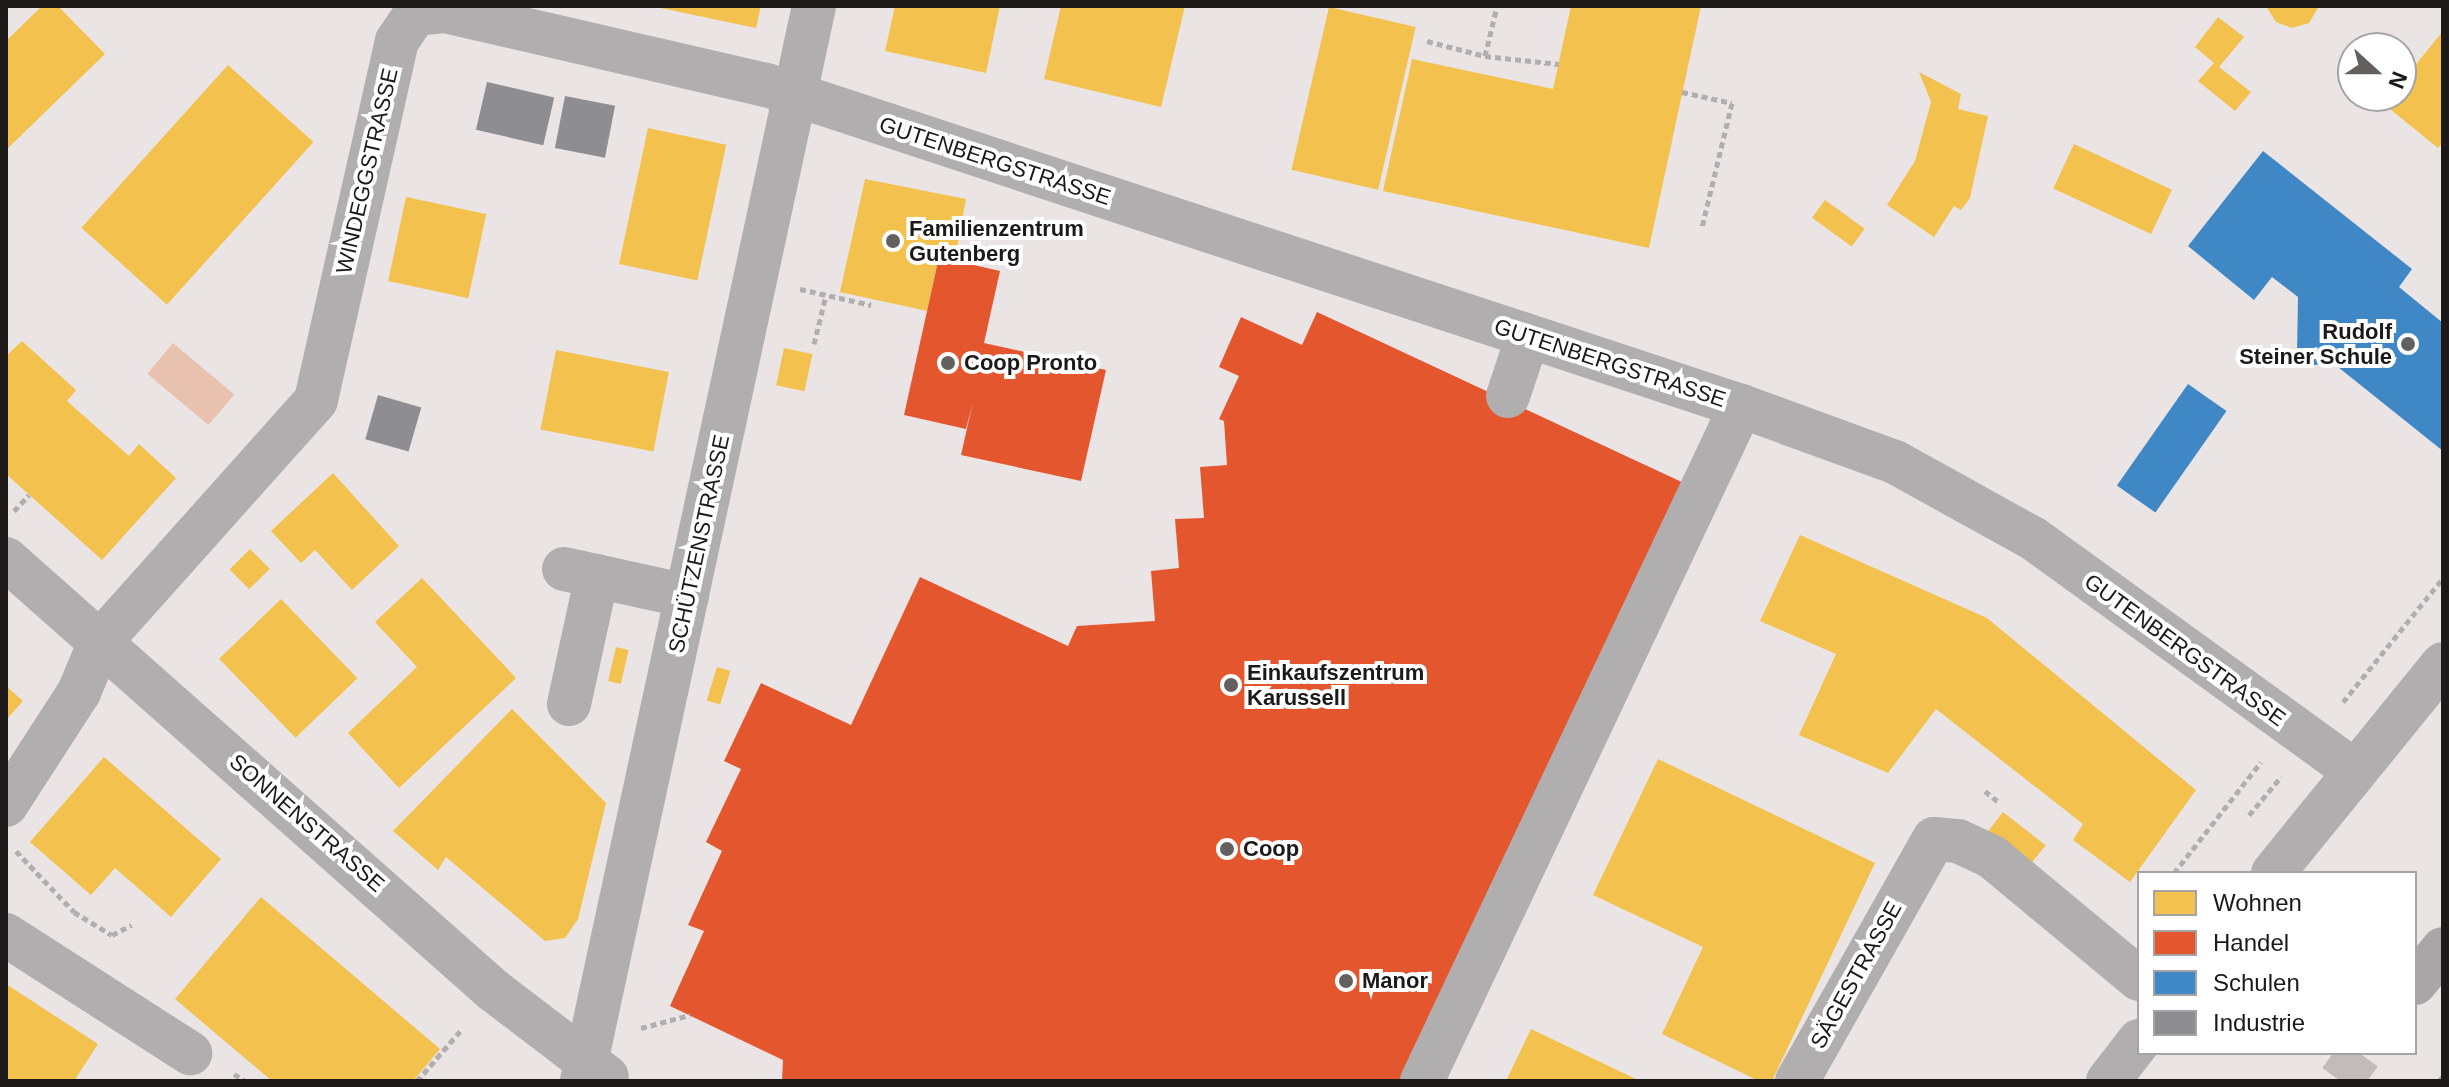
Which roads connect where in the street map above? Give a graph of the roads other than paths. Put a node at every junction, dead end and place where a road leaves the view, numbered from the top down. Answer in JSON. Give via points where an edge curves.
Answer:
{"nodes":[{"id":1,"x":814,"y":6,"type":"edge"},
{"id":2,"x":797,"y":95,"type":"junction"},
{"id":3,"x":1528,"y":336,"type":"junction"},
{"id":4,"x":1508,"y":396,"type":"dead end"},
{"id":5,"x":1741,"y":406,"type":"junction"},
{"id":6,"x":6,"y":559,"type":"edge"},
{"id":7,"x":687,"y":596,"type":"junction"},
{"id":8,"x":100,"y":642,"type":"junction"},
{"id":9,"x":2443,"y":664,"type":"edge"},
{"id":10,"x":569,"y":704,"type":"dead end"},
{"id":11,"x":2355,"y":771,"type":"junction"},
{"id":12,"x":9,"y":826,"type":"edge"},
{"id":13,"x":2275,"y":871,"type":"edge"},
{"id":14,"x":6,"y":935,"type":"edge"},
{"id":15,"x":2443,"y":949,"type":"edge"},
{"id":16,"x":2137,"y":977,"type":"edge"},
{"id":17,"x":2417,"y":981,"type":"edge"},
{"id":18,"x":2137,"y":1044,"type":"edge"},
{"id":19,"x":190,"y":1053,"type":"dead end"},
{"id":20,"x":594,"y":1074,"type":"edge"},
{"id":21,"x":1422,"y":1081,"type":"edge"},
{"id":22,"x":1797,"y":1081,"type":"edge"},
{"id":23,"x":2108,"y":1081,"type":"edge"}],
"edges":[{"from":1,"to":2,"type":"street","name":"SCHÜTZENSTRASSE"},
{"from":2,"to":3,"type":"street","name":"GUTENBERGSTRASSE"},
{"from":2,"to":7,"type":"street","name":"SCHÜTZENSTRASSE"},
{"from":2,"to":8,"type":"street","name":"WINDEGGSTRASSE","via":[[445,11],[415,14],[397,41],[316,400]]},
{"from":3,"to":4,"type":"street"},
{"from":3,"to":5,"type":"street","name":"GUTENBERGSTRASSE"},
{"from":5,"to":11,"type":"street","name":"GUTENBERGSTRASSE","via":[[1895,462],[2034,539]]},
{"from":5,"to":21,"type":"street"},
{"from":6,"to":8,"type":"street","name":"SONNENSTRASSE"},
{"from":7,"to":10,"type":"street","via":[[580,573]]},
{"from":7,"to":20,"type":"street","name":"SCHÜTZENSTRASSE"},
{"from":8,"to":12,"type":"street"},
{"from":8,"to":20,"type":"street","name":"SONNENSTRASSE"},
{"from":9,"to":11,"type":"street"},
{"from":11,"to":13,"type":"street"},
{"from":14,"to":19,"type":"street"},
{"from":15,"to":17,"type":"main road"},
{"from":16,"to":22,"type":"street","name":"SÄGESTRASSE","via":[[1992,857],[1958,841],[1934,839]]},
{"from":18,"to":23,"type":"street"}]}
